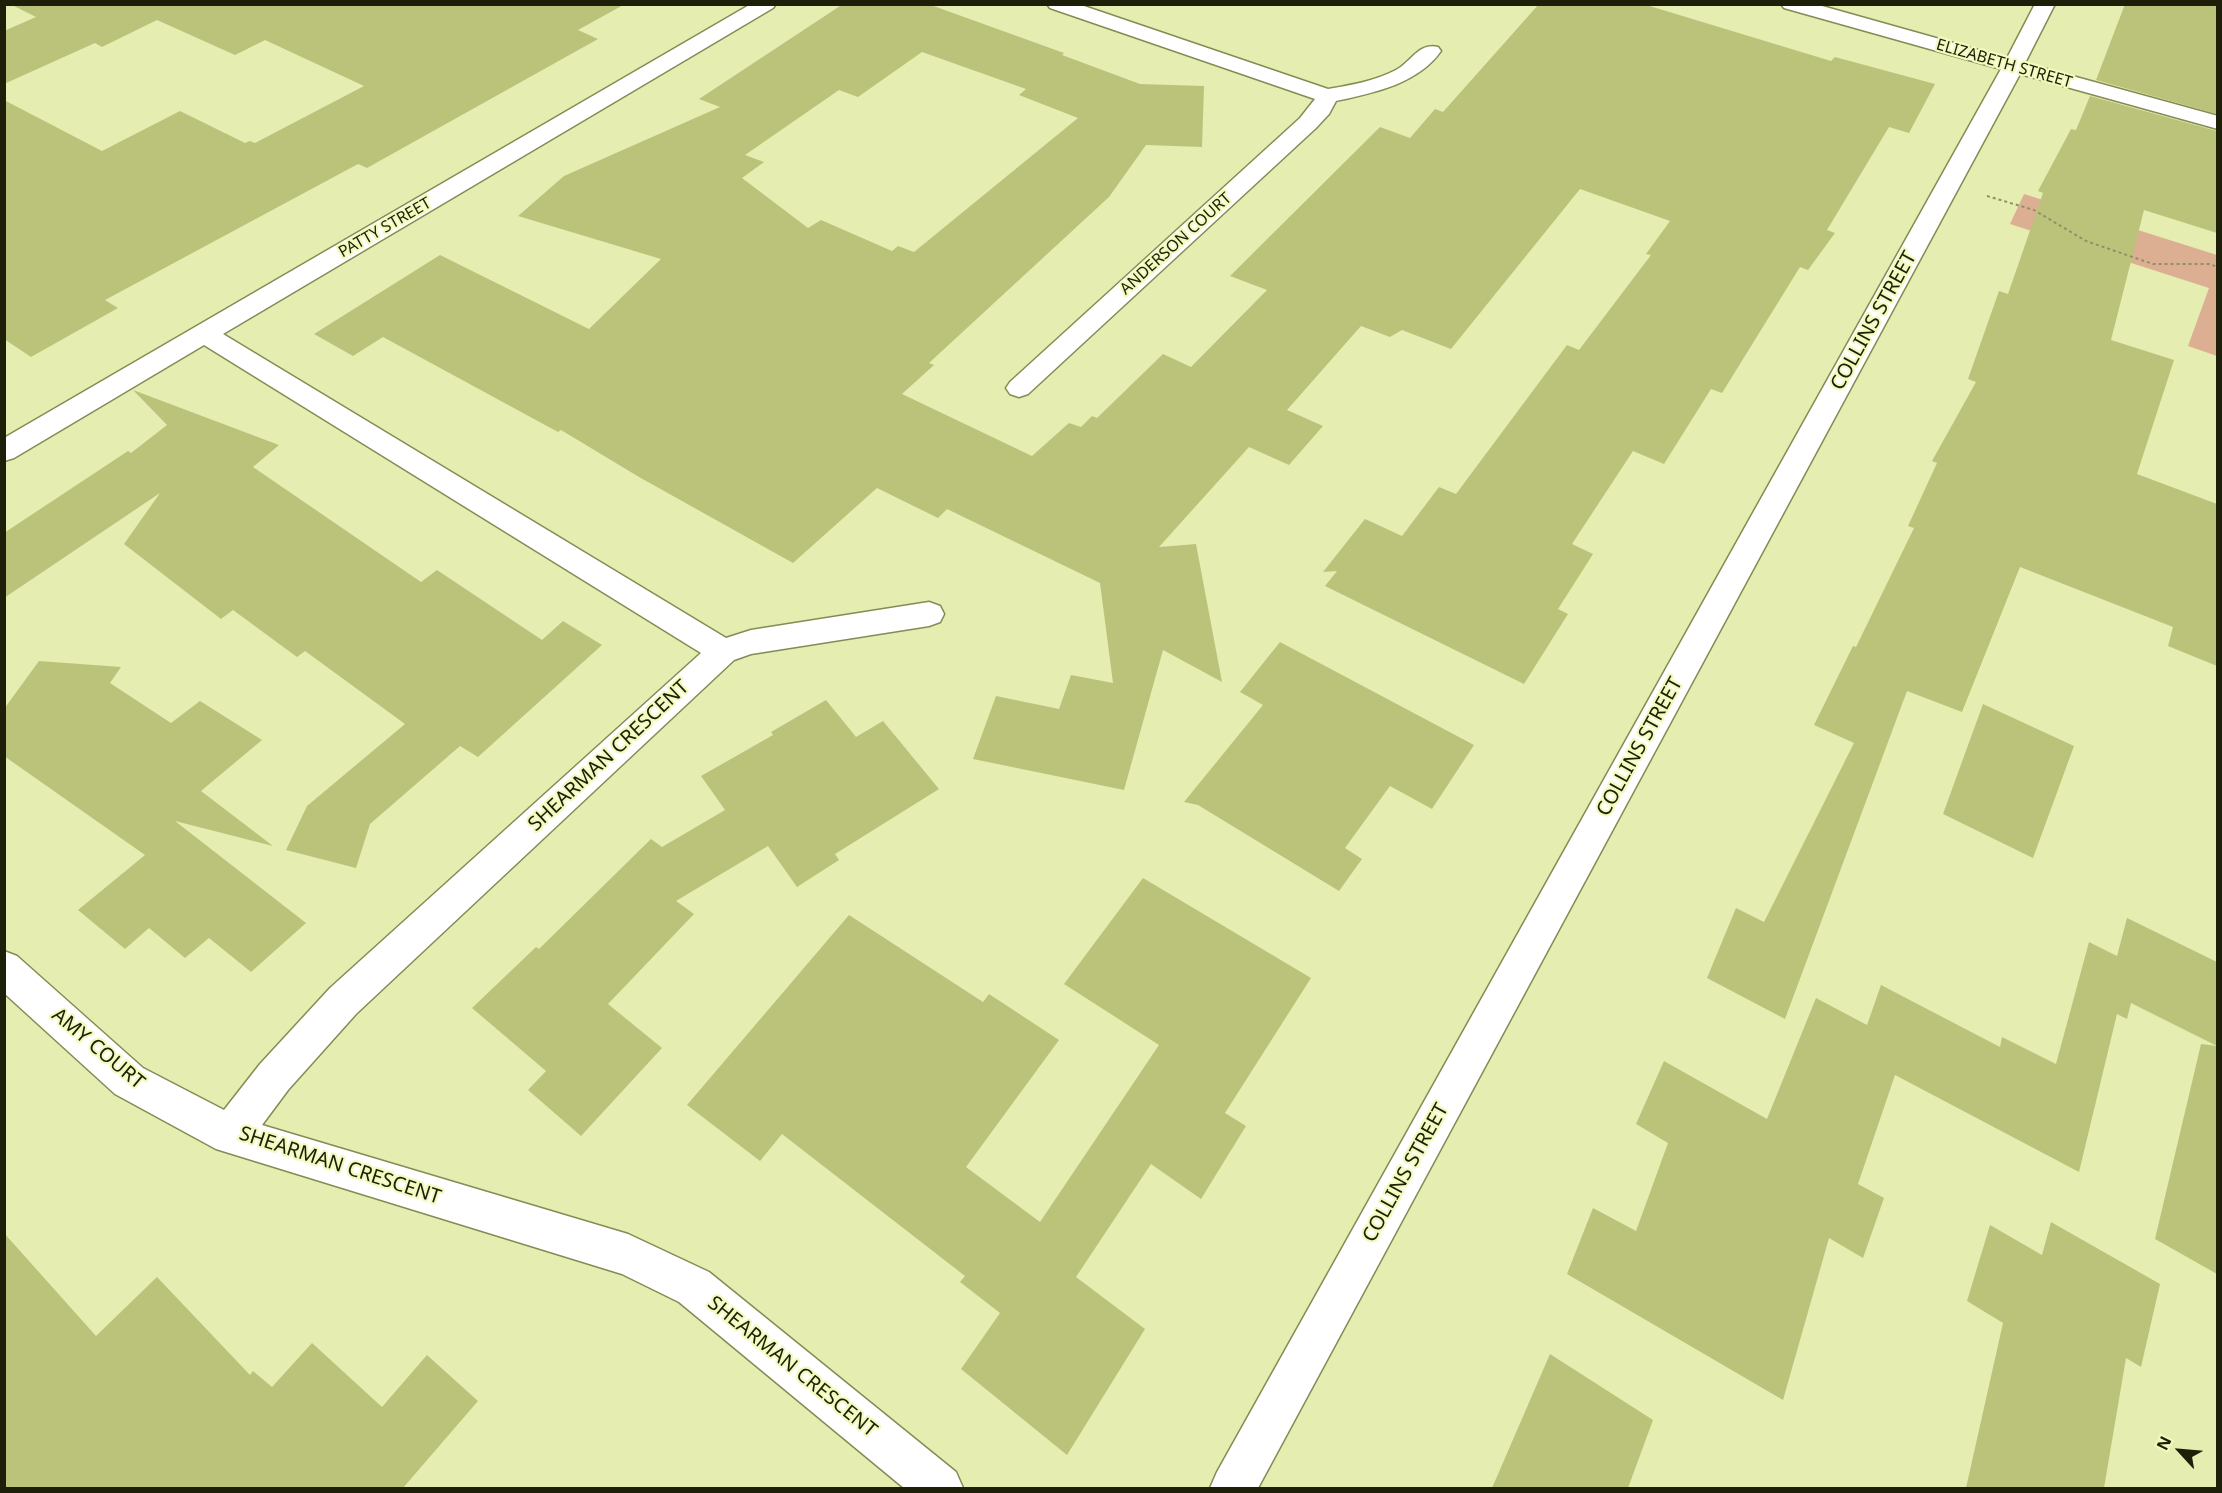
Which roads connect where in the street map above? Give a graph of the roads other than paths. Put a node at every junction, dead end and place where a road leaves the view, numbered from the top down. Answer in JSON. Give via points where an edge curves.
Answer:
{"nodes":[{"id":1,"x":766,"y":4,"type":"edge"},
{"id":2,"x":1057,"y":4,"type":"edge"},
{"id":3,"x":1791,"y":4,"type":"edge"},
{"id":4,"x":2045,"y":4,"type":"edge"},
{"id":5,"x":1431,"y":51,"type":"dead end"},
{"id":6,"x":2014,"y":66,"type":"junction"},
{"id":7,"x":1327,"y":96,"type":"junction"},
{"id":8,"x":2217,"y":123,"type":"edge"},
{"id":9,"x":204,"y":334,"type":"junction"},
{"id":10,"x":1019,"y":388,"type":"dead end"},
{"id":11,"x":4,"y":451,"type":"edge"},
{"id":12,"x":929,"y":614,"type":"dead end"},
{"id":13,"x":723,"y":651,"type":"junction"},
{"id":14,"x":4,"y":968,"type":"edge"},
{"id":15,"x":230,"y":1135,"type":"junction"},
{"id":16,"x":940,"y":1488,"type":"edge"},
{"id":17,"x":1233,"y":1488,"type":"edge"}],
"edges":[{"from":1,"to":9,"type":"street","name":"PATTY STREET"},
{"from":2,"to":7,"type":"street"},
{"from":3,"to":6,"type":"street","name":"ELIZABETH STREET"},
{"from":4,"to":6,"type":"street","name":"COLLINS STREET"},
{"from":5,"to":7,"type":"street","via":[[1404,74],[1363,89]]},
{"from":6,"to":8,"type":"street","name":"ELIZABETH STREET"},
{"from":6,"to":17,"type":"street","name":"COLLINS STREET"},
{"from":7,"to":10,"type":"street","name":"ANDERSON COURT","via":[[1322,109],[1308,123]]},
{"from":9,"to":11,"type":"street","name":"PATTY STREET"},
{"from":9,"to":13,"type":"street"},
{"from":12,"to":13,"type":"street","name":"SHEARMAN CRESCENT","via":[[751,642]]},
{"from":13,"to":15,"type":"street","name":"SHEARMAN CRESCENT","via":[[343,1001],[274,1077]]},
{"from":14,"to":15,"type":"street","name":"AMY COURT","via":[[129,1081]]},
{"from":15,"to":16,"type":"street","name":"SHEARMAN CRESCENT","via":[[628,1256],[694,1287]]}]}
